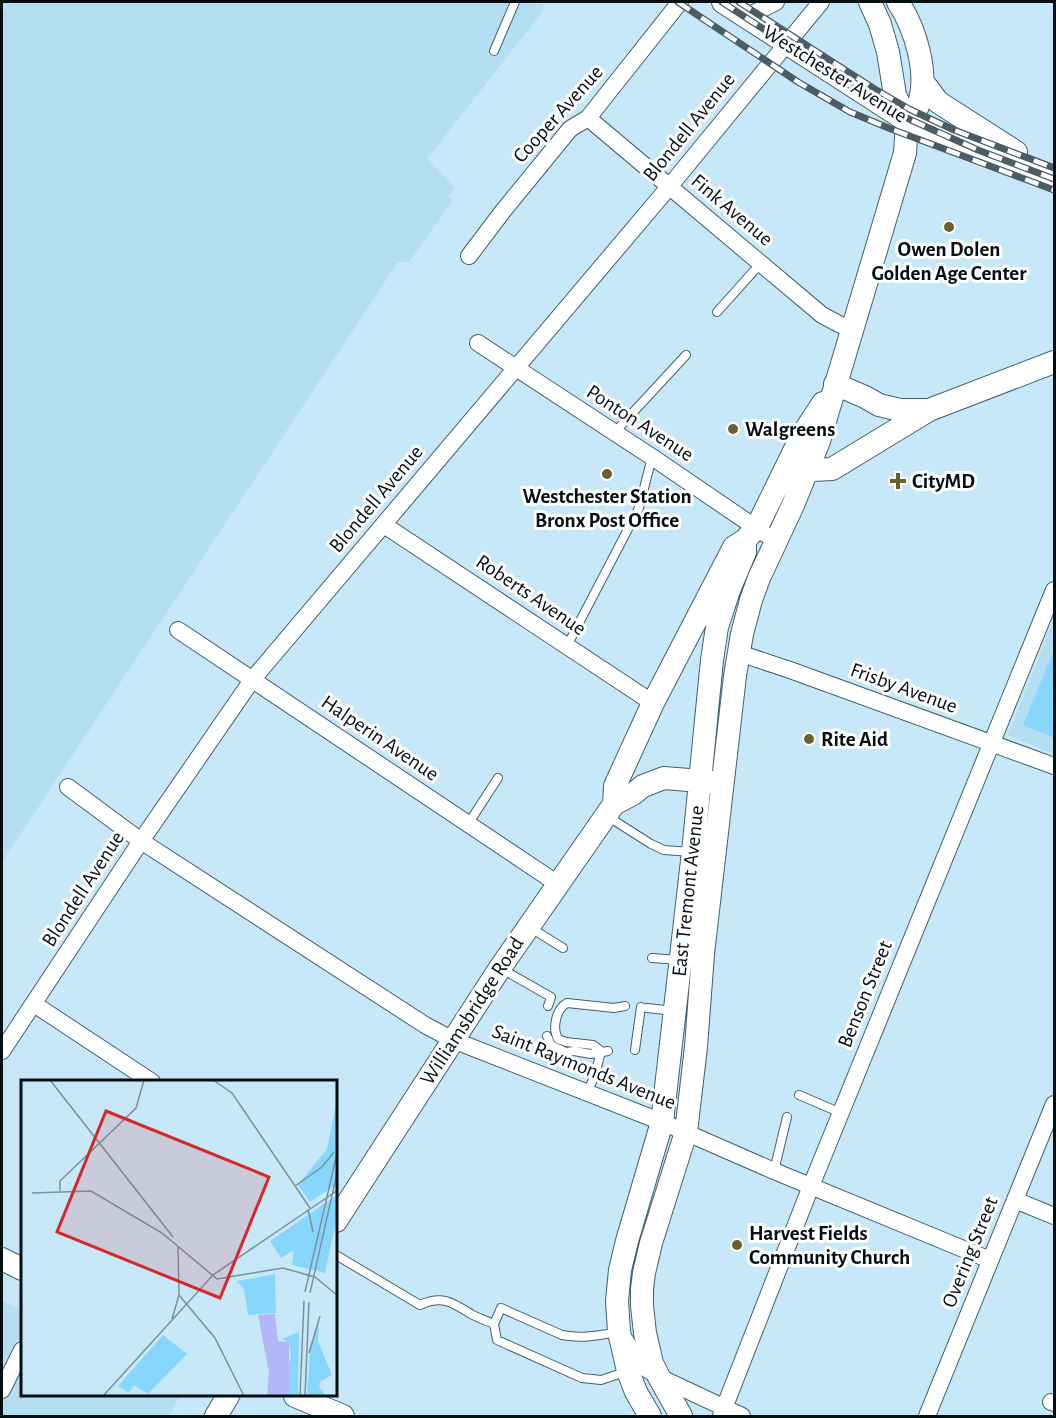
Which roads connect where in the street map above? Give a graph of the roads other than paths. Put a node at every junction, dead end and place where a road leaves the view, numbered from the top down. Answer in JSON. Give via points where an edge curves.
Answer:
{"nodes":[{"id":1,"x":515,"y":2,"type":"edge"},
{"id":2,"x":680,"y":2,"type":"edge"},
{"id":3,"x":723,"y":2,"type":"edge"},
{"id":4,"x":776,"y":2,"type":"edge"},
{"id":5,"x":820,"y":2,"type":"edge"},
{"id":6,"x":870,"y":2,"type":"edge"},
{"id":7,"x":898,"y":2,"type":"edge"},
{"id":8,"x":746,"y":17,"type":"junction"},
{"id":9,"x":786,"y":42,"type":"junction"},
{"id":10,"x":494,"y":51,"type":"dead end"},
{"id":11,"x":923,"y":82,"type":"junction"},
{"id":12,"x":588,"y":118,"type":"junction"},
{"id":13,"x":907,"y":121,"type":"junction"},
{"id":14,"x":1054,"y":176,"type":"edge"},
{"id":15,"x":669,"y":187,"type":"junction"},
{"id":16,"x":469,"y":256,"type":"dead end"},
{"id":17,"x":761,"y":263,"type":"junction"},
{"id":18,"x":717,"y":312,"type":"dead end"},
{"id":19,"x":852,"y":331,"type":"junction"},
{"id":20,"x":478,"y":344,"type":"dead end"},
{"id":21,"x":686,"y":355,"type":"dead end"},
{"id":22,"x":1054,"y":363,"type":"edge"},
{"id":23,"x":516,"y":368,"type":"junction"},
{"id":24,"x":835,"y":384,"type":"junction"},
{"id":25,"x":929,"y":410,"type":"junction"},
{"id":26,"x":614,"y":433,"type":"junction"},
{"id":27,"x":652,"y":458,"type":"junction"},
{"id":28,"x":784,"y":471,"type":"junction"},
{"id":29,"x":807,"y":471,"type":"junction"},
{"id":30,"x":384,"y":525,"type":"junction"},
{"id":31,"x":751,"y":534,"type":"junction"},
{"id":32,"x":776,"y":543,"type":"junction"},
{"id":33,"x":1054,"y":590,"type":"edge"},
{"id":34,"x":178,"y":630,"type":"dead end"},
{"id":35,"x":567,"y":646,"type":"junction"},
{"id":36,"x":739,"y":652,"type":"junction"},
{"id":37,"x":252,"y":680,"type":"junction"},
{"id":38,"x":653,"y":703,"type":"junction"},
{"id":39,"x":991,"y":743,"type":"junction"},
{"id":40,"x":1054,"y":766,"type":"edge"},
{"id":41,"x":498,"y":778,"type":"dead end"},
{"id":42,"x":700,"y":780,"type":"junction"},
{"id":43,"x":723,"y":783,"type":"junction"},
{"id":44,"x":68,"y":787,"type":"dead end"},
{"id":45,"x":610,"y":810,"type":"junction"},
{"id":46,"x":468,"y":824,"type":"junction"},
{"id":47,"x":141,"y":841,"type":"junction"},
{"id":48,"x":693,"y":852,"type":"junction"},
{"id":49,"x":558,"y":884,"type":"junction"},
{"id":50,"x":528,"y":926,"type":"junction"},
{"id":51,"x":563,"y":948,"type":"dead end"},
{"id":52,"x":652,"y":958,"type":"dead end"},
{"id":53,"x":680,"y":960,"type":"junction"},
{"id":54,"x":500,"y":968,"type":"junction"},
{"id":55,"x":550,"y":1002,"type":"dead end"},
{"id":56,"x":34,"y":1004,"type":"junction"},
{"id":57,"x":626,"y":1006,"type":"dead end"},
{"id":58,"x":675,"y":1011,"type":"junction"},
{"id":59,"x":547,"y":1035,"type":"dead end"},
{"id":60,"x":453,"y":1040,"type":"junction"},
{"id":61,"x":635,"y":1050,"type":"dead end"},
{"id":62,"x":2,"y":1051,"type":"edge"},
{"id":63,"x":604,"y":1051,"type":"junction"},
{"id":64,"x":149,"y":1080,"type":"edge"},
{"id":65,"x":587,"y":1093,"type":"junction"},
{"id":66,"x":799,"y":1095,"type":"dead end"},
{"id":67,"x":1054,"y":1104,"type":"edge"},
{"id":68,"x":841,"y":1113,"type":"junction"},
{"id":69,"x":788,"y":1117,"type":"dead end"},
{"id":70,"x":662,"y":1122,"type":"junction"},
{"id":71,"x":686,"y":1132,"type":"junction"},
{"id":72,"x":774,"y":1171,"type":"junction"},
{"id":73,"x":811,"y":1186,"type":"junction"},
{"id":74,"x":1015,"y":1200,"type":"junction"},
{"id":75,"x":339,"y":1211,"type":"edge"},
{"id":76,"x":1054,"y":1216,"type":"edge"},
{"id":77,"x":338,"y":1256,"type":"edge"},
{"id":78,"x":2,"y":1259,"type":"edge"},
{"id":79,"x":990,"y":1260,"type":"junction"},
{"id":80,"x":21,"y":1268,"type":"edge"},
{"id":81,"x":494,"y":1324,"type":"junction"},
{"id":82,"x":619,"y":1332,"type":"junction"},
{"id":83,"x":21,"y":1352,"type":"edge"},
{"id":84,"x":628,"y":1371,"type":"junction"},
{"id":85,"x":659,"y":1377,"type":"junction"},
{"id":86,"x":2,"y":1390,"type":"edge"},
{"id":87,"x":227,"y":1397,"type":"edge"},
{"id":88,"x":299,"y":1397,"type":"edge"},
{"id":89,"x":723,"y":1412,"type":"edge"},
{"id":90,"x":646,"y":1413,"type":"edge"},
{"id":91,"x":216,"y":1416,"type":"edge"},
{"id":92,"x":340,"y":1416,"type":"edge"},
{"id":93,"x":681,"y":1416,"type":"edge"},
{"id":94,"x":742,"y":1416,"type":"edge"},
{"id":95,"x":927,"y":1416,"type":"edge"}],
"edges":[{"from":1,"to":10,"type":"lane"},
{"from":2,"to":12,"type":"street","name":"Cooper Avenue"},
{"from":3,"to":8,"type":"main road","name":"Westchester Avenue"},
{"from":4,"to":8,"type":"street"},
{"from":5,"to":9,"type":"street","name":"Blondell Avenue"},
{"from":6,"to":13,"type":"main road","via":[[888,51],[895,95]]},
{"from":7,"to":11,"type":"main road","via":[[917,44]]},
{"from":8,"to":9,"type":"main road","name":"Westchester Avenue"},
{"from":9,"to":13,"type":"main road","name":"Westchester Avenue"},
{"from":9,"to":15,"type":"street","name":"Blondell Avenue"},
{"from":11,"to":13,"type":"main road","via":[[917,107]]},
{"from":11,"to":14,"type":"main road","name":"Westchester Avenue","via":[[938,102]]},
{"from":12,"to":15,"type":"street","name":"Fink Avenue"},
{"from":12,"to":16,"type":"street","name":"Cooper Avenue","via":[[570,129]]},
{"from":13,"to":14,"type":"main road","name":"Westchester Avenue"},
{"from":13,"to":19,"type":"main road","via":[[905,153]]},
{"from":15,"to":17,"type":"street","name":"Fink Avenue"},
{"from":15,"to":23,"type":"street","name":"Blondell Avenue"},
{"from":17,"to":18,"type":"lane"},
{"from":17,"to":19,"type":"street","name":"Fink Avenue","via":[[822,315]]},
{"from":19,"to":24,"type":"main road"},
{"from":20,"to":23,"type":"street","name":"Ponton Avenue"},
{"from":21,"to":26,"type":"lane"},
{"from":22,"to":25,"type":"main road"},
{"from":23,"to":26,"type":"street","name":"Ponton Avenue"},
{"from":23,"to":30,"type":"street","name":"Blondell Avenue"},
{"from":24,"to":25,"type":"main road","via":[[879,405]]},
{"from":24,"to":28,"type":"main road","name":"East Tremont Avenue"},
{"from":24,"to":29,"type":"main road","name":"East Tremont Avenue"},
{"from":25,"to":29,"type":"main road","via":[[832,469]]},
{"from":26,"to":27,"type":"street","name":"Ponton Avenue"},
{"from":27,"to":31,"type":"street","name":"Ponton Avenue"},
{"from":27,"to":35,"type":"lane","via":[[639,508]]},
{"from":28,"to":29,"type":"main road"},
{"from":28,"to":31,"type":"main road","name":"East Tremont Avenue"},
{"from":29,"to":32,"type":"main road","name":"East Tremont Avenue"},
{"from":30,"to":35,"type":"street","name":"Roberts Avenue"},
{"from":30,"to":37,"type":"street","name":"Blondell Avenue"},
{"from":31,"to":32,"type":"street","name":"Ponton Avenue"},
{"from":31,"to":38,"type":"main road","name":"Williamsbridge Road","via":[[734,547]]},
{"from":31,"to":42,"type":"main road","name":"East Tremont Avenue","via":[[717,627]]},
{"from":32,"to":36,"type":"main road","name":"East Tremont Avenue","via":[[751,600]]},
{"from":33,"to":39,"type":"street","name":"Benson Street"},
{"from":34,"to":37,"type":"street","name":"Halperin Avenue"},
{"from":35,"to":38,"type":"street","name":"Roberts Avenue"},
{"from":36,"to":39,"type":"street","name":"Frisby Avenue"},
{"from":36,"to":43,"type":"main road","name":"East Tremont Avenue"},
{"from":37,"to":46,"type":"street","name":"Halperin Avenue"},
{"from":37,"to":47,"type":"street","name":"Blondell Avenue"},
{"from":38,"to":45,"type":"main road","name":"Williamsbridge Road","via":[[615,786]]},
{"from":39,"to":40,"type":"street","name":"Frisby Avenue"},
{"from":39,"to":68,"type":"street","name":"Benson Street"},
{"from":41,"to":46,"type":"lane"},
{"from":42,"to":43,"type":"main road","name":"Williamsbridge Road"},
{"from":42,"to":45,"type":"main road","name":"Williamsbridge Road","via":[[664,778],[643,786]]},
{"from":42,"to":48,"type":"main road","name":"East Tremont Avenue"},
{"from":43,"to":71,"type":"main road","name":"East Tremont Avenue"},
{"from":44,"to":47,"type":"street","name":"Saint Raymonds Avenue"},
{"from":45,"to":48,"type":"lane","via":[[658,847]]},
{"from":45,"to":49,"type":"main road","name":"Williamsbridge Road"},
{"from":46,"to":49,"type":"street","name":"Halperin Avenue"},
{"from":47,"to":56,"type":"street","name":"Blondell Avenue"},
{"from":47,"to":60,"type":"street","name":"Saint Raymonds Avenue"},
{"from":48,"to":53,"type":"main road","name":"East Tremont Avenue"},
{"from":49,"to":50,"type":"main road","name":"Williamsbridge Road"},
{"from":50,"to":51,"type":"lane"},
{"from":50,"to":54,"type":"main road","name":"Williamsbridge Road"},
{"from":52,"to":53,"type":"lane"},
{"from":53,"to":58,"type":"main road","name":"East Tremont Avenue"},
{"from":54,"to":55,"type":"lane"},
{"from":54,"to":60,"type":"main road","name":"Williamsbridge Road"},
{"from":56,"to":62,"type":"street","name":"Blondell Avenue"},
{"from":56,"to":64,"type":"street"},
{"from":57,"to":63,"type":"lane","via":[[567,1003],[559,1011],[558,1039]]},
{"from":58,"to":61,"type":"lane","via":[[644,1007]]},
{"from":58,"to":70,"type":"main road","name":"East Tremont Avenue"},
{"from":59,"to":63,"type":"lane","via":[[551,1045],[566,1052]]},
{"from":60,"to":65,"type":"street","name":"Saint Raymonds Avenue"},
{"from":60,"to":75,"type":"main road","name":"Williamsbridge Road"},
{"from":63,"to":65,"type":"lane"},
{"from":65,"to":70,"type":"street","name":"Saint Raymonds Avenue"},
{"from":66,"to":68,"type":"lane"},
{"from":67,"to":74,"type":"street","name":"Overing Street"},
{"from":68,"to":73,"type":"street","name":"Benson Street"},
{"from":69,"to":72,"type":"lane"},
{"from":70,"to":71,"type":"street","name":"Saint Raymonds Avenue"},
{"from":70,"to":82,"type":"main road","name":"East Tremont Avenue","via":[[620,1270]]},
{"from":71,"to":72,"type":"street","name":"Saint Raymonds Avenue"},
{"from":71,"to":85,"type":"main road","name":"East Tremont Avenue","via":[[644,1273],[645,1333]]},
{"from":72,"to":73,"type":"street","name":"Saint Raymonds Avenue"},
{"from":73,"to":79,"type":"street","name":"Saint Raymonds Avenue"},
{"from":73,"to":89,"type":"street","name":"Benson Street"},
{"from":74,"to":76,"type":"street"},
{"from":74,"to":79,"type":"street","name":"Overing Street"},
{"from":77,"to":81,"type":"lane","via":[[420,1305],[431,1300],[456,1303]]},
{"from":78,"to":80,"type":"main road"},
{"from":79,"to":95,"type":"street","name":"Overing Street"},
{"from":81,"to":82,"type":"lane","via":[[501,1308],[562,1335],[583,1337]]},
{"from":81,"to":84,"type":"lane","via":[[497,1340],[582,1378],[601,1380]]},
{"from":82,"to":84,"type":"main road","name":"East Tremont Avenue"},
{"from":82,"to":85,"type":"street","via":[[642,1366]]},
{"from":83,"to":86,"type":"street"},
{"from":84,"to":90,"type":"main road","name":"East Tremont Avenue"},
{"from":85,"to":89,"type":"street"},
{"from":85,"to":93,"type":"main road","name":"East Tremont Avenue"},
{"from":87,"to":91,"type":"main road"},
{"from":88,"to":92,"type":"main road"},
{"from":89,"to":94,"type":"street"}]}
